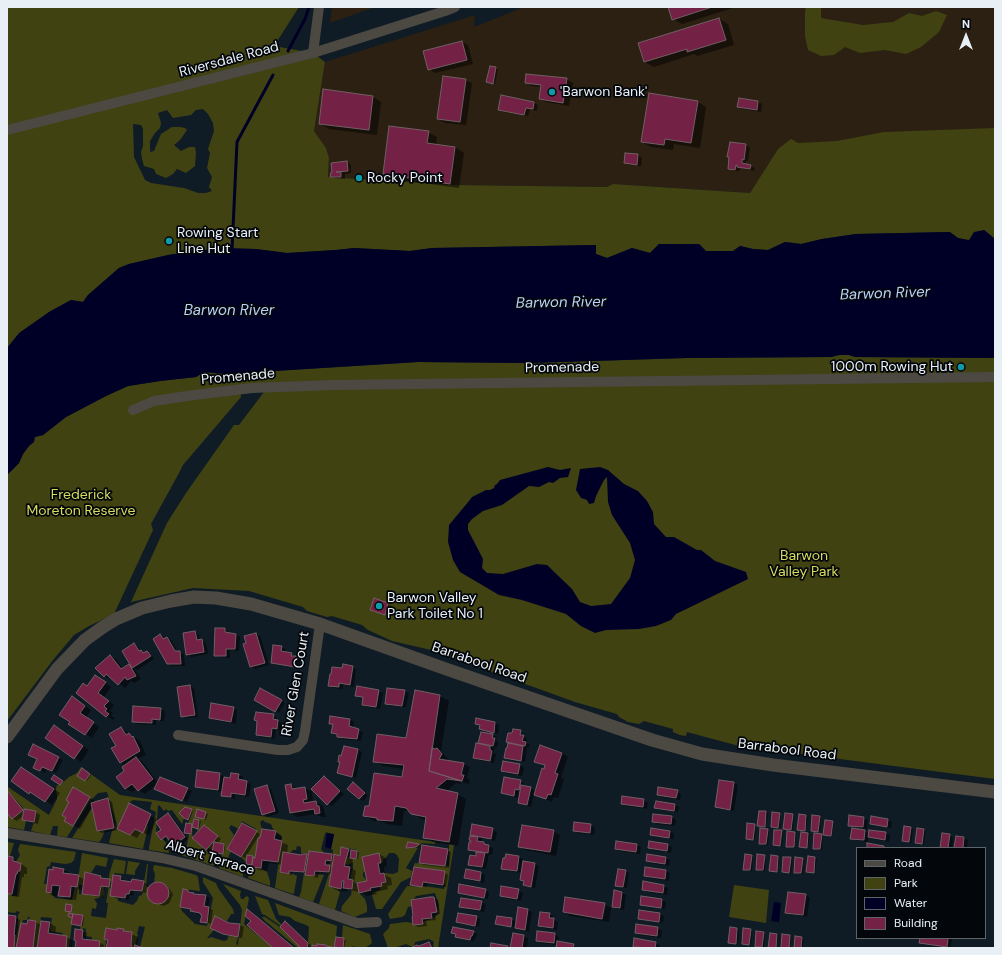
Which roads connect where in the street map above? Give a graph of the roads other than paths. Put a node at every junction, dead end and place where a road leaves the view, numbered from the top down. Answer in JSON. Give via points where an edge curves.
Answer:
{"nodes":[{"id":1,"x":319,"y":7,"type":"edge"},
{"id":2,"x":455,"y":7,"type":"edge"},
{"id":3,"x":312,"y":53,"type":"junction"},
{"id":4,"x":7,"y":130,"type":"edge"},
{"id":5,"x":995,"y":376,"type":"edge"},
{"id":6,"x":133,"y":410,"type":"dead end"},
{"id":7,"x":320,"y":624,"type":"junction"},
{"id":8,"x":178,"y":734,"type":"dead end"},
{"id":9,"x":7,"y":737,"type":"edge"},
{"id":10,"x":995,"y":792,"type":"edge"},
{"id":11,"x":7,"y":833,"type":"edge"},
{"id":12,"x":377,"y":922,"type":"dead end"}],
"edges":[{"from":1,"to":3,"type":"street"},
{"from":2,"to":3,"type":"street","name":"Riversdale Road"},
{"from":3,"to":4,"type":"street","name":"Riversdale Road"},
{"from":5,"to":6,"type":"street","name":"Promenade","via":[[252,388],[154,401]]},
{"from":7,"to":8,"type":"street","name":"River Glen Court","via":[[305,731],[303,740],[297,747],[278,750]]},
{"from":7,"to":9,"type":"street","name":"Barrabool Road","via":[[251,604],[216,598],[179,600],[142,608],[116,619],[85,640],[57,669]]},
{"from":7,"to":10,"type":"street","name":"Barrabool Road","via":[[644,738],[702,754]]},
{"from":11,"to":12,"type":"street","name":"Albert Terrace","via":[[162,858],[196,866],[357,923]]}]}
